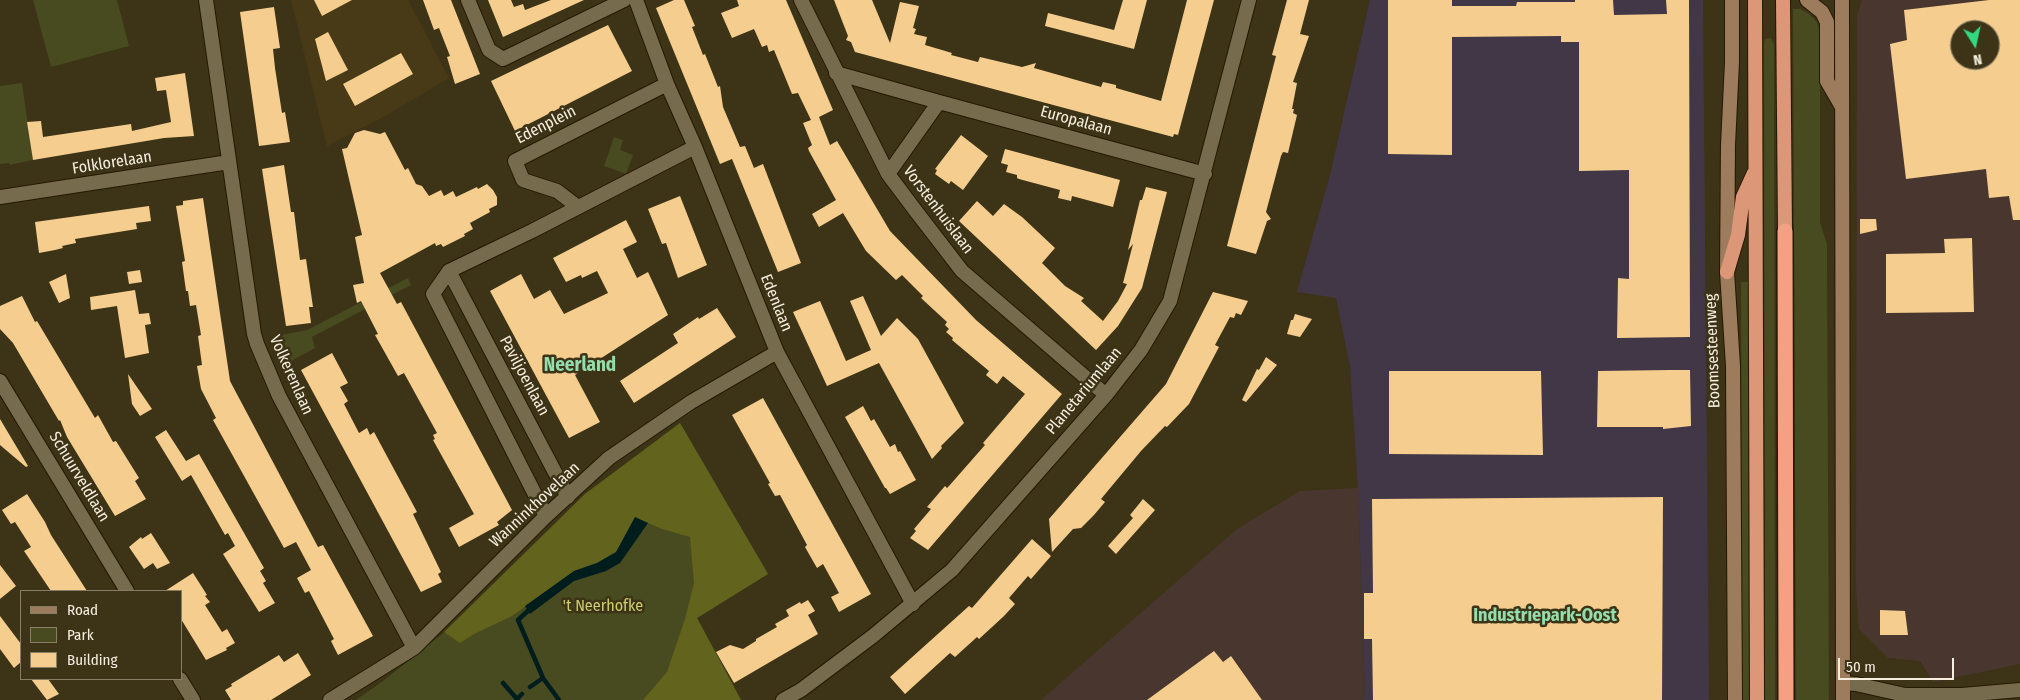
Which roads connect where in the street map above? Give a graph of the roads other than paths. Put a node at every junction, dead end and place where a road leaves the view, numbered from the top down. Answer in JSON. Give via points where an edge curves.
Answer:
{"nodes":[{"id":1,"x":206,"y":0,"type":"edge"},
{"id":2,"x":468,"y":0,"type":"edge"},
{"id":3,"x":624,"y":0,"type":"edge"},
{"id":4,"x":636,"y":0,"type":"edge"},
{"id":5,"x":802,"y":0,"type":"edge"},
{"id":6,"x":1249,"y":0,"type":"edge"},
{"id":7,"x":1732,"y":0,"type":"edge"},
{"id":8,"x":1783,"y":0,"type":"edge"},
{"id":9,"x":1807,"y":0,"type":"edge"},
{"id":10,"x":1842,"y":0,"type":"edge"},
{"id":11,"x":1756,"y":1,"type":"edge"},
{"id":12,"x":836,"y":73,"type":"junction"},
{"id":13,"x":668,"y":84,"type":"junction"},
{"id":14,"x":938,"y":102,"type":"junction"},
{"id":15,"x":1842,"y":108,"type":"junction"},
{"id":16,"x":695,"y":147,"type":"junction"},
{"id":17,"x":229,"y":162,"type":"junction"},
{"id":18,"x":1756,"y":170,"type":"junction"},
{"id":19,"x":888,"y":174,"type":"junction"},
{"id":20,"x":1205,"y":174,"type":"junction"},
{"id":21,"x":0,"y":197,"type":"edge"},
{"id":22,"x":578,"y":207,"type":"junction"},
{"id":23,"x":1784,"y":231,"type":"joint"},
{"id":24,"x":449,"y":271,"type":"junction"},
{"id":25,"x":1727,"y":272,"type":"junction"},
{"id":26,"x":777,"y":352,"type":"junction"},
{"id":27,"x":0,"y":381,"type":"edge"},
{"id":28,"x":1106,"y":395,"type":"junction"},
{"id":29,"x":568,"y":497,"type":"junction"},
{"id":30,"x":546,"y":516,"type":"junction"},
{"id":31,"x":126,"y":590,"type":"edge"},
{"id":32,"x":913,"y":604,"type":"junction"},
{"id":33,"x":414,"y":648,"type":"junction"},
{"id":34,"x":181,"y":680,"type":"edge"},
{"id":35,"x":1843,"y":683,"type":"junction"},
{"id":36,"x":2020,"y":690,"type":"edge"},
{"id":37,"x":193,"y":700,"type":"edge"},
{"id":38,"x":330,"y":700,"type":"edge"},
{"id":39,"x":783,"y":700,"type":"edge"},
{"id":40,"x":1735,"y":700,"type":"edge"},
{"id":41,"x":1758,"y":700,"type":"edge"},
{"id":42,"x":1786,"y":700,"type":"edge"},
{"id":43,"x":1843,"y":700,"type":"edge"}],
"edges":[{"from":1,"to":17,"type":"street","name":"Volkerenlaan"},
{"from":2,"to":3,"type":"street","via":[[489,50],[503,58]]},
{"from":4,"to":13,"type":"street","name":"Edenlaan"},
{"from":5,"to":12,"type":"street","name":"Vorstenhuislaan"},
{"from":6,"to":20,"type":"street","name":"Planetariumlaan"},
{"from":7,"to":25,"type":"main road","name":"Boomsesteenweg"},
{"from":8,"to":23,"type":"highway"},
{"from":9,"to":15,"type":"main road","via":[[1822,12],[1826,22],[1827,81]]},
{"from":10,"to":15,"type":"main road"},
{"from":11,"to":18,"type":"highway"},
{"from":12,"to":14,"type":"street","name":"Europalaan"},
{"from":12,"to":19,"type":"street","name":"Vorstenhuislaan"},
{"from":13,"to":16,"type":"street","name":"Edenlaan"},
{"from":13,"to":22,"type":"street","name":"Edenplein","via":[[515,161],[523,180],[557,191]]},
{"from":14,"to":19,"type":"street"},
{"from":14,"to":20,"type":"street","name":"Europalaan"},
{"from":15,"to":35,"type":"main road"},
{"from":16,"to":22,"type":"street"},
{"from":16,"to":26,"type":"street","name":"Edenlaan"},
{"from":17,"to":21,"type":"street","name":"Folklorelaan"},
{"from":17,"to":33,"type":"street","name":"Volkerenlaan","via":[[254,334],[262,359]]},
{"from":18,"to":25,"type":"highway","via":[[1742,197],[1738,235]]},
{"from":18,"to":41,"type":"highway"},
{"from":19,"to":28,"type":"street","name":"Vorstenhuislaan","via":[[962,271]]},
{"from":20,"to":28,"type":"street","name":"Planetariumlaan","via":[[1170,301],[1141,350]]},
{"from":22,"to":24,"type":"street"},
{"from":23,"to":42,"type":"highway"},
{"from":24,"to":29,"type":"street","name":"Paviljoenlaan"},
{"from":24,"to":30,"type":"street","via":[[433,294]]},
{"from":25,"to":40,"type":"main road","name":"Boomsesteenweg","via":[[1733,366]]},
{"from":26,"to":29,"type":"street","name":"Wanninkhovelaan","via":[[691,402],[609,458]]},
{"from":26,"to":32,"type":"street","name":"Edenlaan"},
{"from":27,"to":31,"type":"street","name":"Schuurveldlaan"},
{"from":28,"to":32,"type":"street","name":"Planetariumlaan","via":[[952,570]]},
{"from":29,"to":30,"type":"street","name":"Wanninkhovelaan"},
{"from":30,"to":33,"type":"street","name":"Wanninkhovelaan"},
{"from":32,"to":39,"type":"street","name":"Planetariumlaan","via":[[801,690]]},
{"from":33,"to":38,"type":"street","name":"Wanninkhovelaan"},
{"from":34,"to":37,"type":"street"},
{"from":35,"to":36,"type":"street","via":[[1914,695]]},
{"from":35,"to":43,"type":"main road"}]}
